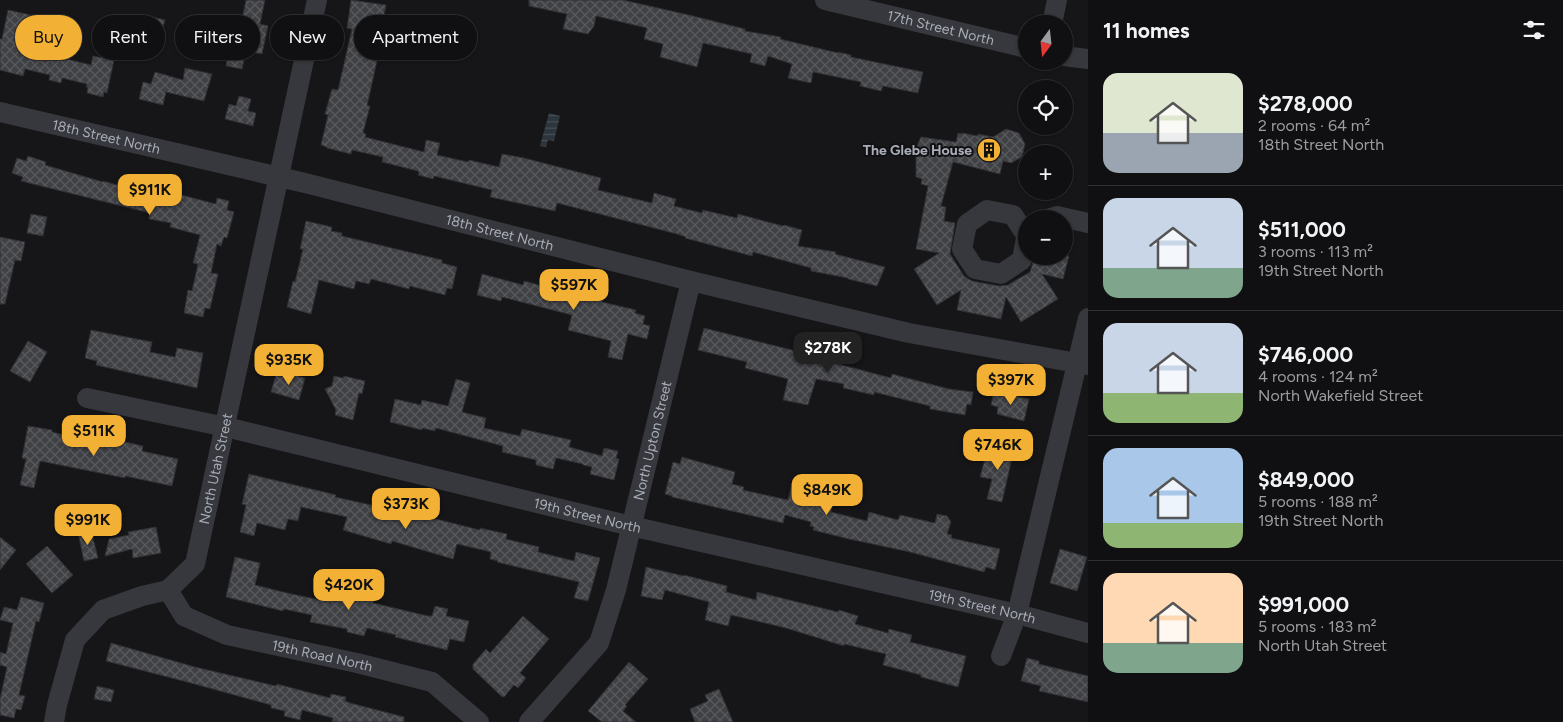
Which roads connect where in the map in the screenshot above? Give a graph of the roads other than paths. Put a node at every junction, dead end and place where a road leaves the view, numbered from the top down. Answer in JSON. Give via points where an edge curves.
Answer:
{"nodes":[{"id":1,"x":317,"y":0,"type":"edge"},
{"id":2,"x":825,"y":0,"type":"edge"},
{"id":3,"x":1057,"y":0,"type":"edge"},
{"id":4,"x":1054,"y":15,"type":"edge"},
{"id":5,"x":1018,"y":46,"type":"edge"},
{"id":6,"x":1073,"y":57,"type":"edge"},
{"id":7,"x":1088,"y":59,"type":"edge"},
{"id":8,"x":0,"y":112,"type":"edge"},
{"id":9,"x":278,"y":177,"type":"junction"},
{"id":10,"x":1073,"y":219,"type":"edge"},
{"id":11,"x":1088,"y":222,"type":"edge"},
{"id":12,"x":691,"y":281,"type":"junction"},
{"id":13,"x":1088,"y":318,"type":"edge"},
{"id":14,"x":1083,"y":364,"type":"edge"},
{"id":15,"x":87,"y":398,"type":"dead end"},
{"id":16,"x":226,"y":428,"type":"junction"},
{"id":17,"x":631,"y":526,"type":"junction"},
{"id":18,"x":168,"y":590,"type":"junction"},
{"id":19,"x":1016,"y":614,"type":"junction"},
{"id":20,"x":1088,"y":633,"type":"edge"},
{"id":21,"x":1001,"y":656,"type":"dead end"},
{"id":22,"x":54,"y":722,"type":"edge"},
{"id":23,"x":479,"y":722,"type":"edge"},
{"id":24,"x":529,"y":722,"type":"edge"}],
"edges":[{"from":1,"to":9,"type":"street","name":"North Utah Street"},
{"from":2,"to":5,"type":"street","name":"17th Street North"},
{"from":3,"to":4,"type":"street"},
{"from":6,"to":7,"type":"street"},
{"from":8,"to":9,"type":"street","name":"18th Street North"},
{"from":9,"to":12,"type":"street","name":"18th Street North"},
{"from":9,"to":16,"type":"street","name":"North Utah Street"},
{"from":10,"to":11,"type":"street"},
{"from":12,"to":14,"type":"street","name":"18th Street North","via":[[909,333]]},
{"from":12,"to":17,"type":"street","name":"North Upton Street"},
{"from":13,"to":14,"type":"street"},
{"from":14,"to":19,"type":"street"},
{"from":15,"to":16,"type":"street","name":"19th Street North"},
{"from":16,"to":17,"type":"street","name":"19th Street North"},
{"from":16,"to":18,"type":"street","name":"North Utah Street","via":[[195,564]]},
{"from":17,"to":19,"type":"street","name":"19th Street North"},
{"from":17,"to":24,"type":"street","name":"North Upton Street","via":[[599,643]]},
{"from":18,"to":22,"type":"street","via":[[103,610],[75,640]]},
{"from":18,"to":23,"type":"street","name":"19th Road North","via":[[184,616],[227,635],[432,682]]},
{"from":19,"to":20,"type":"street","name":"19th Street North"},
{"from":19,"to":21,"type":"street"}]}
